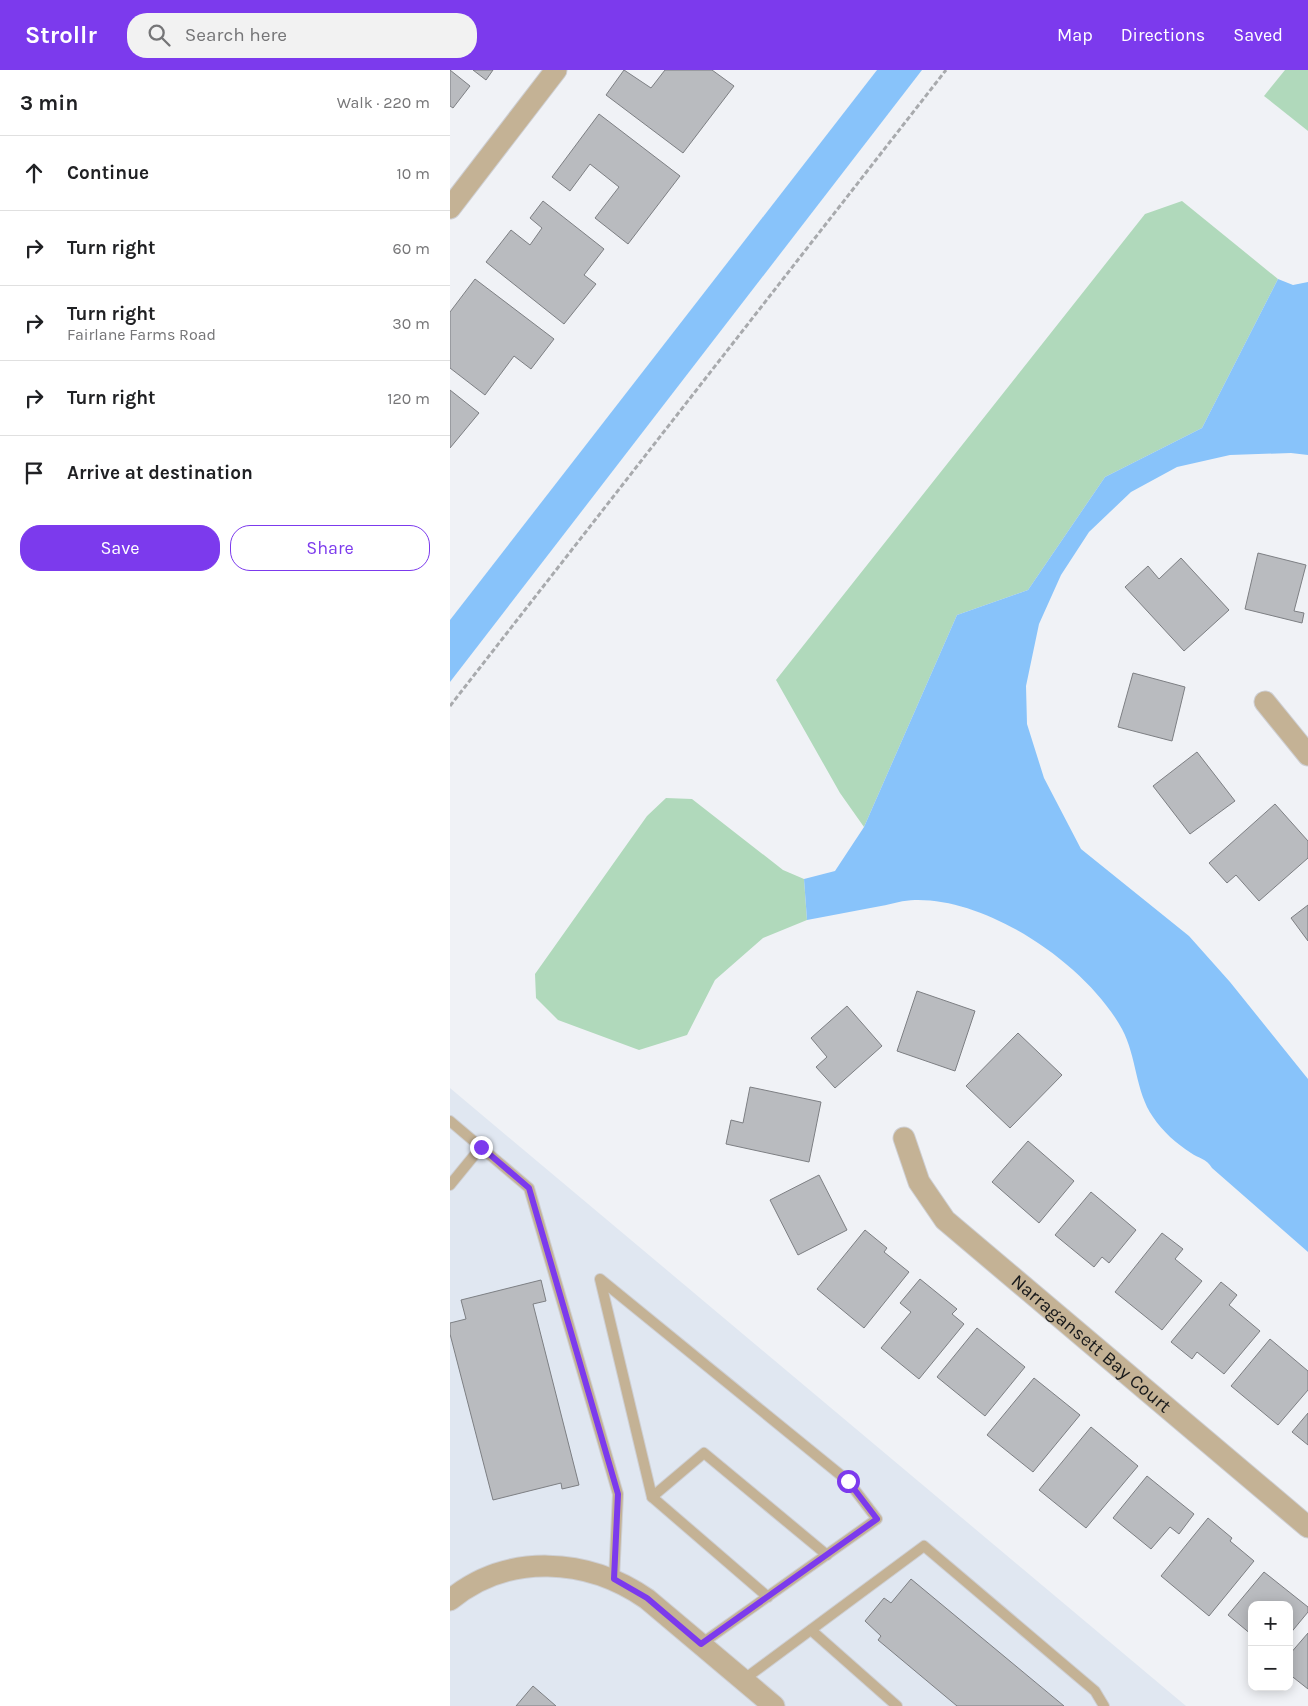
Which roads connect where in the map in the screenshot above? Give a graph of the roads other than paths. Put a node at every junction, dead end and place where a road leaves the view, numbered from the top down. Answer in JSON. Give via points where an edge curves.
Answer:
{"nodes":[{"id":1,"x":556,"y":70,"type":"edge"},
{"id":2,"x":450,"y":208,"type":"edge"},
{"id":3,"x":1265,"y":702,"type":"dead end"},
{"id":4,"x":1308,"y":755,"type":"edge"},
{"id":5,"x":450,"y":1121,"type":"edge"},
{"id":6,"x":904,"y":1138,"type":"dead end"},
{"id":7,"x":481,"y":1147,"type":"junction"},
{"id":8,"x":450,"y":1185,"type":"edge"},
{"id":9,"x":652,"y":1497,"type":"junction"},
{"id":10,"x":1308,"y":1527,"type":"edge"},
{"id":11,"x":827,"y":1555,"type":"junction"},
{"id":12,"x":614,"y":1579,"type":"junction"},
{"id":13,"x":452,"y":1595,"type":"edge"},
{"id":14,"x":768,"y":1597,"type":"junction"},
{"id":15,"x":811,"y":1630,"type":"junction"},
{"id":16,"x":701,"y":1644,"type":"junction"},
{"id":17,"x":743,"y":1680,"type":"junction"},
{"id":18,"x":774,"y":1706,"type":"edge"},
{"id":19,"x":897,"y":1706,"type":"edge"},
{"id":20,"x":1104,"y":1706,"type":"edge"}],
"edges":[{"from":1,"to":2,"type":"street"},
{"from":3,"to":4,"type":"street"},
{"from":5,"to":7,"type":"lane"},
{"from":6,"to":10,"type":"street","name":"Narragansett Bay Court","via":[[919,1182],[945,1220]]},
{"from":7,"to":8,"type":"lane"},
{"from":7,"to":12,"type":"lane","via":[[529,1188],[618,1494]]},
{"from":9,"to":11,"type":"lane","via":[[704,1452]]},
{"from":9,"to":11,"type":"lane","via":[[600,1280],[848,1481],[877,1519]]},
{"from":9,"to":14,"type":"lane"},
{"from":11,"to":14,"type":"lane"},
{"from":12,"to":13,"type":"street","via":[[577,1568],[538,1566],[490,1577]]},
{"from":12,"to":16,"type":"street","via":[[647,1598]]},
{"from":14,"to":16,"type":"lane"},
{"from":15,"to":17,"type":"lane"},
{"from":15,"to":19,"type":"lane"},
{"from":15,"to":20,"type":"lane","via":[[924,1546],[1096,1691]]},
{"from":16,"to":17,"type":"street"},
{"from":17,"to":18,"type":"street"}]}
